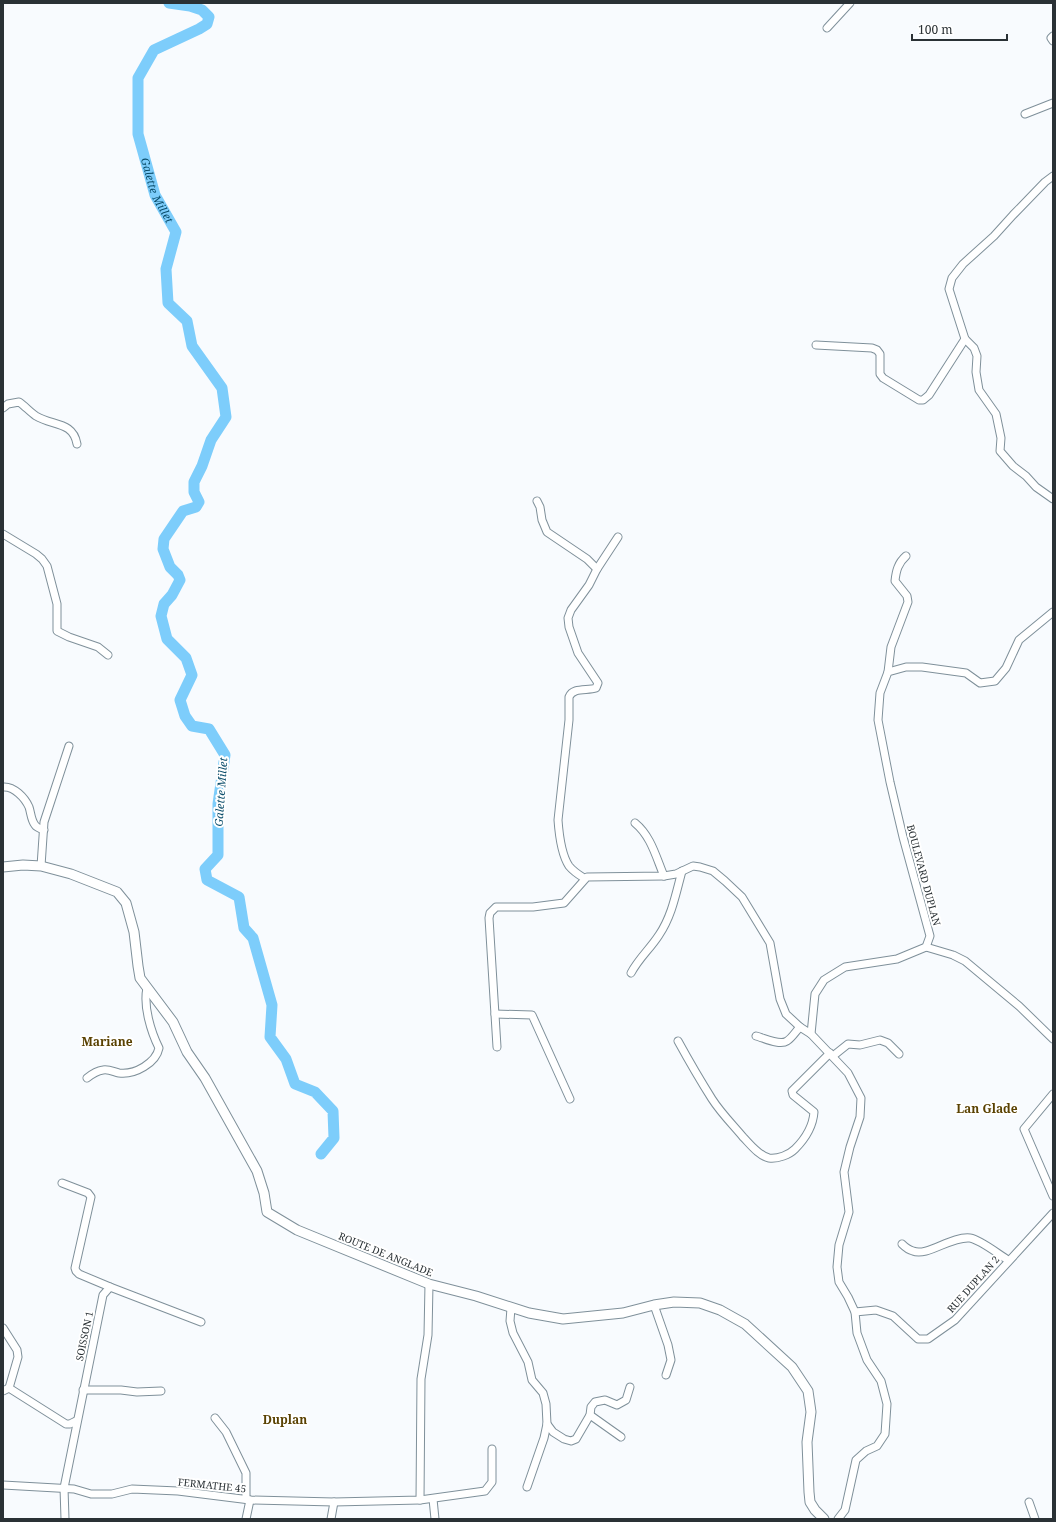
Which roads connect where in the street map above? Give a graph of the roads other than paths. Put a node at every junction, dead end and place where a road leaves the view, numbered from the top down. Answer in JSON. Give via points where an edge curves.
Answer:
{"nodes":[{"id":1,"x":850,"y":3,"type":"edge"},
{"id":2,"x":827,"y":28,"type":"dead end"},
{"id":3,"x":1053,"y":36,"type":"edge"},
{"id":4,"x":1053,"y":41,"type":"edge"},
{"id":5,"x":1053,"y":103,"type":"edge"},
{"id":6,"x":1026,"y":114,"type":"dead end"},
{"id":7,"x":1053,"y":176,"type":"edge"},
{"id":8,"x":965,"y":339,"type":"junction"},
{"id":9,"x":816,"y":345,"type":"dead end"},
{"id":10,"x":3,"y":408,"type":"edge"},
{"id":11,"x":77,"y":444,"type":"dead end"},
{"id":12,"x":1053,"y":499,"type":"edge"},
{"id":13,"x":537,"y":501,"type":"dead end"},
{"id":14,"x":3,"y":534,"type":"edge"},
{"id":15,"x":618,"y":537,"type":"dead end"},
{"id":16,"x":906,"y":556,"type":"dead end"},
{"id":17,"x":597,"y":569,"type":"junction"},
{"id":18,"x":1053,"y":612,"type":"edge"},
{"id":19,"x":108,"y":655,"type":"dead end"},
{"id":20,"x":888,"y":672,"type":"junction"},
{"id":21,"x":69,"y":746,"type":"dead end"},
{"id":22,"x":3,"y":787,"type":"edge"},
{"id":23,"x":635,"y":823,"type":"dead end"},
{"id":24,"x":44,"y":830,"type":"junction"},
{"id":25,"x":41,"y":866,"type":"junction"},
{"id":26,"x":3,"y":867,"type":"edge"},
{"id":27,"x":682,"y":871,"type":"junction"},
{"id":28,"x":664,"y":876,"type":"junction"},
{"id":29,"x":584,"y":878,"type":"junction"},
{"id":30,"x":926,"y":947,"type":"junction"},
{"id":31,"x":631,"y":973,"type":"dead end"},
{"id":32,"x":147,"y":988,"type":"junction"},
{"id":33,"x":495,"y":1014,"type":"junction"},
{"id":34,"x":800,"y":1027,"type":"junction"},
{"id":35,"x":811,"y":1034,"type":"junction"},
{"id":36,"x":756,"y":1036,"type":"dead end"},
{"id":37,"x":1053,"y":1039,"type":"edge"},
{"id":38,"x":678,"y":1041,"type":"dead end"},
{"id":39,"x":496,"y":1047,"type":"dead end"},
{"id":40,"x":831,"y":1054,"type":"junction"},
{"id":41,"x":899,"y":1054,"type":"dead end"},
{"id":42,"x":87,"y":1078,"type":"dead end"},
{"id":43,"x":1053,"y":1094,"type":"edge"},
{"id":44,"x":570,"y":1099,"type":"dead end"},
{"id":45,"x":62,"y":1183,"type":"dead end"},
{"id":46,"x":1053,"y":1196,"type":"edge"},
{"id":47,"x":1053,"y":1213,"type":"edge"},
{"id":48,"x":902,"y":1244,"type":"dead end"},
{"id":49,"x":1008,"y":1260,"type":"junction"},
{"id":50,"x":429,"y":1284,"type":"junction"},
{"id":51,"x":110,"y":1287,"type":"junction"},
{"id":52,"x":654,"y":1305,"type":"junction"},
{"id":53,"x":511,"y":1308,"type":"junction"},
{"id":54,"x":855,"y":1312,"type":"junction"},
{"id":55,"x":201,"y":1322,"type":"dead end"},
{"id":56,"x":3,"y":1328,"type":"edge"},
{"id":57,"x":666,"y":1375,"type":"dead end"},
{"id":58,"x":630,"y":1387,"type":"dead end"},
{"id":59,"x":6,"y":1390,"type":"edge"},
{"id":60,"x":83,"y":1390,"type":"junction"},
{"id":61,"x":161,"y":1391,"type":"dead end"},
{"id":62,"x":590,"y":1415,"type":"junction"},
{"id":63,"x":215,"y":1418,"type":"dead end"},
{"id":64,"x":76,"y":1421,"type":"junction"},
{"id":65,"x":548,"y":1424,"type":"junction"},
{"id":66,"x":621,"y":1436,"type":"dead end"},
{"id":67,"x":492,"y":1449,"type":"dead end"},
{"id":68,"x":3,"y":1485,"type":"edge"},
{"id":69,"x":527,"y":1487,"type":"dead end"},
{"id":70,"x":64,"y":1488,"type":"junction"},
{"id":71,"x":248,"y":1499,"type":"junction"},
{"id":72,"x":433,"y":1499,"type":"junction"},
{"id":73,"x":420,"y":1500,"type":"junction"},
{"id":74,"x":334,"y":1502,"type":"junction"},
{"id":75,"x":1029,"y":1502,"type":"dead end"},
{"id":76,"x":66,"y":1519,"type":"edge"},
{"id":77,"x":246,"y":1519,"type":"edge"},
{"id":78,"x":331,"y":1519,"type":"edge"},
{"id":79,"x":436,"y":1519,"type":"edge"},
{"id":80,"x":824,"y":1519,"type":"edge"},
{"id":81,"x":838,"y":1519,"type":"edge"},
{"id":82,"x":1035,"y":1519,"type":"edge"}],
"edges":[{"from":1,"to":2,"type":"street"},
{"from":3,"to":4,"type":"street"},
{"from":5,"to":6,"type":"street"},
{"from":7,"to":8,"type":"street","via":[[956,271],[952,278],[949,289]]},
{"from":8,"to":9,"type":"street","via":[[923,400],[883,378],[880,374],[880,354],[877,350]]},
{"from":8,"to":12,"type":"street","via":[[974,348],[977,356],[979,390],[996,414],[1001,438],[1000,451],[1036,487]]},
{"from":10,"to":11,"type":"street","via":[[19,402],[36,416],[64,425],[76,437]]},
{"from":13,"to":17,"type":"street","via":[[546,532],[587,559]]},
{"from":14,"to":19,"type":"street","via":[[42,558],[47,566],[57,604],[56,631],[98,647]]},
{"from":15,"to":17,"type":"street"},
{"from":16,"to":20,"type":"street","name":"BOULEVARD DUPLAN","via":[[901,560],[895,581],[907,596],[908,602],[891,647]]},
{"from":17,"to":29,"type":"street","via":[[568,618],[578,652],[598,686],[575,691],[569,697],[558,820],[569,866]]},
{"from":18,"to":20,"type":"street","via":[[1020,640],[1006,668],[994,681],[980,683],[966,673],[922,667],[906,667]]},
{"from":20,"to":30,"type":"street","name":"BOULEVARD DUPLAN","via":[[880,693],[878,720],[902,837],[930,936]]},
{"from":21,"to":24,"type":"street","via":[[46,814]]},
{"from":22,"to":24,"type":"street","via":[[12,788],[24,799],[32,821]]},
{"from":23,"to":28,"type":"street","via":[[647,835]]},
{"from":24,"to":25,"type":"street"},
{"from":25,"to":26,"type":"street","name":"ROUTE DE ANGLADE"},
{"from":25,"to":32,"type":"street","name":"ROUTE DE ANGLADE","via":[[71,874],[117,892],[126,903],[134,932],[140,978]]},
{"from":27,"to":28,"type":"street"},
{"from":27,"to":31,"type":"street","via":[[670,914],[658,937],[641,956]]},
{"from":27,"to":34,"type":"street","via":[[693,866],[713,871],[742,897],[770,943],[780,999],[786,1014]]},
{"from":28,"to":29,"type":"street"},
{"from":29,"to":33,"type":"street","via":[[564,903],[496,908],[490,913],[489,934]]},
{"from":30,"to":35,"type":"street","via":[[898,959],[845,967],[824,980],[815,994]]},
{"from":30,"to":37,"type":"street","via":[[966,962],[1019,1006]]},
{"from":32,"to":42,"type":"street","via":[[146,1008],[160,1048],[158,1054],[153,1060],[128,1073],[105,1069]]},
{"from":32,"to":50,"type":"street","name":"ROUTE DE ANGLADE","via":[[173,1022],[187,1052],[205,1078],[257,1171],[267,1212],[297,1230]]},
{"from":33,"to":39,"type":"street"},
{"from":33,"to":44,"type":"street","via":[[532,1015]]},
{"from":34,"to":35,"type":"street"},
{"from":34,"to":36,"type":"street","via":[[788,1041],[784,1042]]},
{"from":35,"to":40,"type":"street"},
{"from":38,"to":40,"type":"street","via":[[725,1117],[748,1143],[769,1158],[781,1157],[793,1151],[804,1139],[814,1112],[793,1095],[792,1090]]},
{"from":40,"to":41,"type":"street","via":[[848,1044],[880,1040],[888,1043]]},
{"from":40,"to":54,"type":"street","via":[[848,1073],[861,1098],[860,1117],[844,1172],[849,1212],[839,1245],[837,1267],[839,1282]]},
{"from":43,"to":46,"type":"street","via":[[1024,1129]]},
{"from":45,"to":51,"type":"street","via":[[88,1193],[90,1197],[76,1271]]},
{"from":47,"to":49,"type":"street","name":"RUE DUPLAN 2"},
{"from":48,"to":49,"type":"street","via":[[914,1252],[926,1251],[952,1240],[972,1238]]},
{"from":49,"to":54,"type":"street","name":"RUE DUPLAN 2","via":[[955,1320],[928,1339],[918,1339],[893,1316],[876,1310]]},
{"from":50,"to":53,"type":"street","name":"ROUTE DE ANGLADE"},
{"from":50,"to":73,"type":"street","via":[[428,1335],[421,1379]]},
{"from":51,"to":55,"type":"street"},
{"from":51,"to":60,"type":"street","name":"SOISSON 1","via":[[103,1295]]},
{"from":52,"to":53,"type":"street","name":"ROUTE DE ANGLADE","via":[[623,1313],[563,1319]]},
{"from":52,"to":57,"type":"street","via":[[671,1360]]},
{"from":52,"to":80,"type":"street","name":"ROUTE DE ANGLADE","via":[[700,1302],[720,1310],[745,1324],[792,1368],[808,1391],[811,1412],[807,1442],[810,1502]]},
{"from":53,"to":65,"type":"street","via":[[510,1321],[513,1333],[528,1362],[532,1380],[543,1393]]},
{"from":54,"to":81,"type":"street","via":[[857,1333],[867,1360],[881,1381],[887,1404],[886,1434],[877,1446],[856,1460],[845,1510]]},
{"from":56,"to":59,"type":"street","via":[[17,1350],[18,1357]]},
{"from":58,"to":62,"type":"street","via":[[626,1400],[617,1405],[605,1400],[596,1402],[591,1407]]},
{"from":59,"to":64,"type":"street","via":[[66,1424]]},
{"from":60,"to":61,"type":"street"},
{"from":60,"to":64,"type":"street","name":"SOISSON 1"},
{"from":62,"to":65,"type":"street","via":[[576,1439],[571,1441],[553,1432]]},
{"from":62,"to":66,"type":"street"},
{"from":63,"to":71,"type":"street","via":[[226,1432],[246,1473]]},
{"from":64,"to":70,"type":"street","name":"SOISSON 1"},
{"from":65,"to":69,"type":"street"},
{"from":67,"to":72,"type":"street","name":"FERMATHE 45","via":[[492,1482],[485,1491]]},
{"from":68,"to":70,"type":"street","name":"FERMATHE 45"},
{"from":70,"to":71,"type":"street","name":"FERMATHE 45","via":[[91,1494],[112,1494],[132,1489]]},
{"from":70,"to":76,"type":"street","name":"SOISSON 1"},
{"from":71,"to":74,"type":"street","name":"FERMATHE 45"},
{"from":71,"to":77,"type":"street"},
{"from":72,"to":73,"type":"street","name":"FERMATHE 45"},
{"from":72,"to":79,"type":"street"},
{"from":73,"to":74,"type":"street","name":"FERMATHE 45"},
{"from":74,"to":78,"type":"street"},
{"from":75,"to":82,"type":"street"}]}
